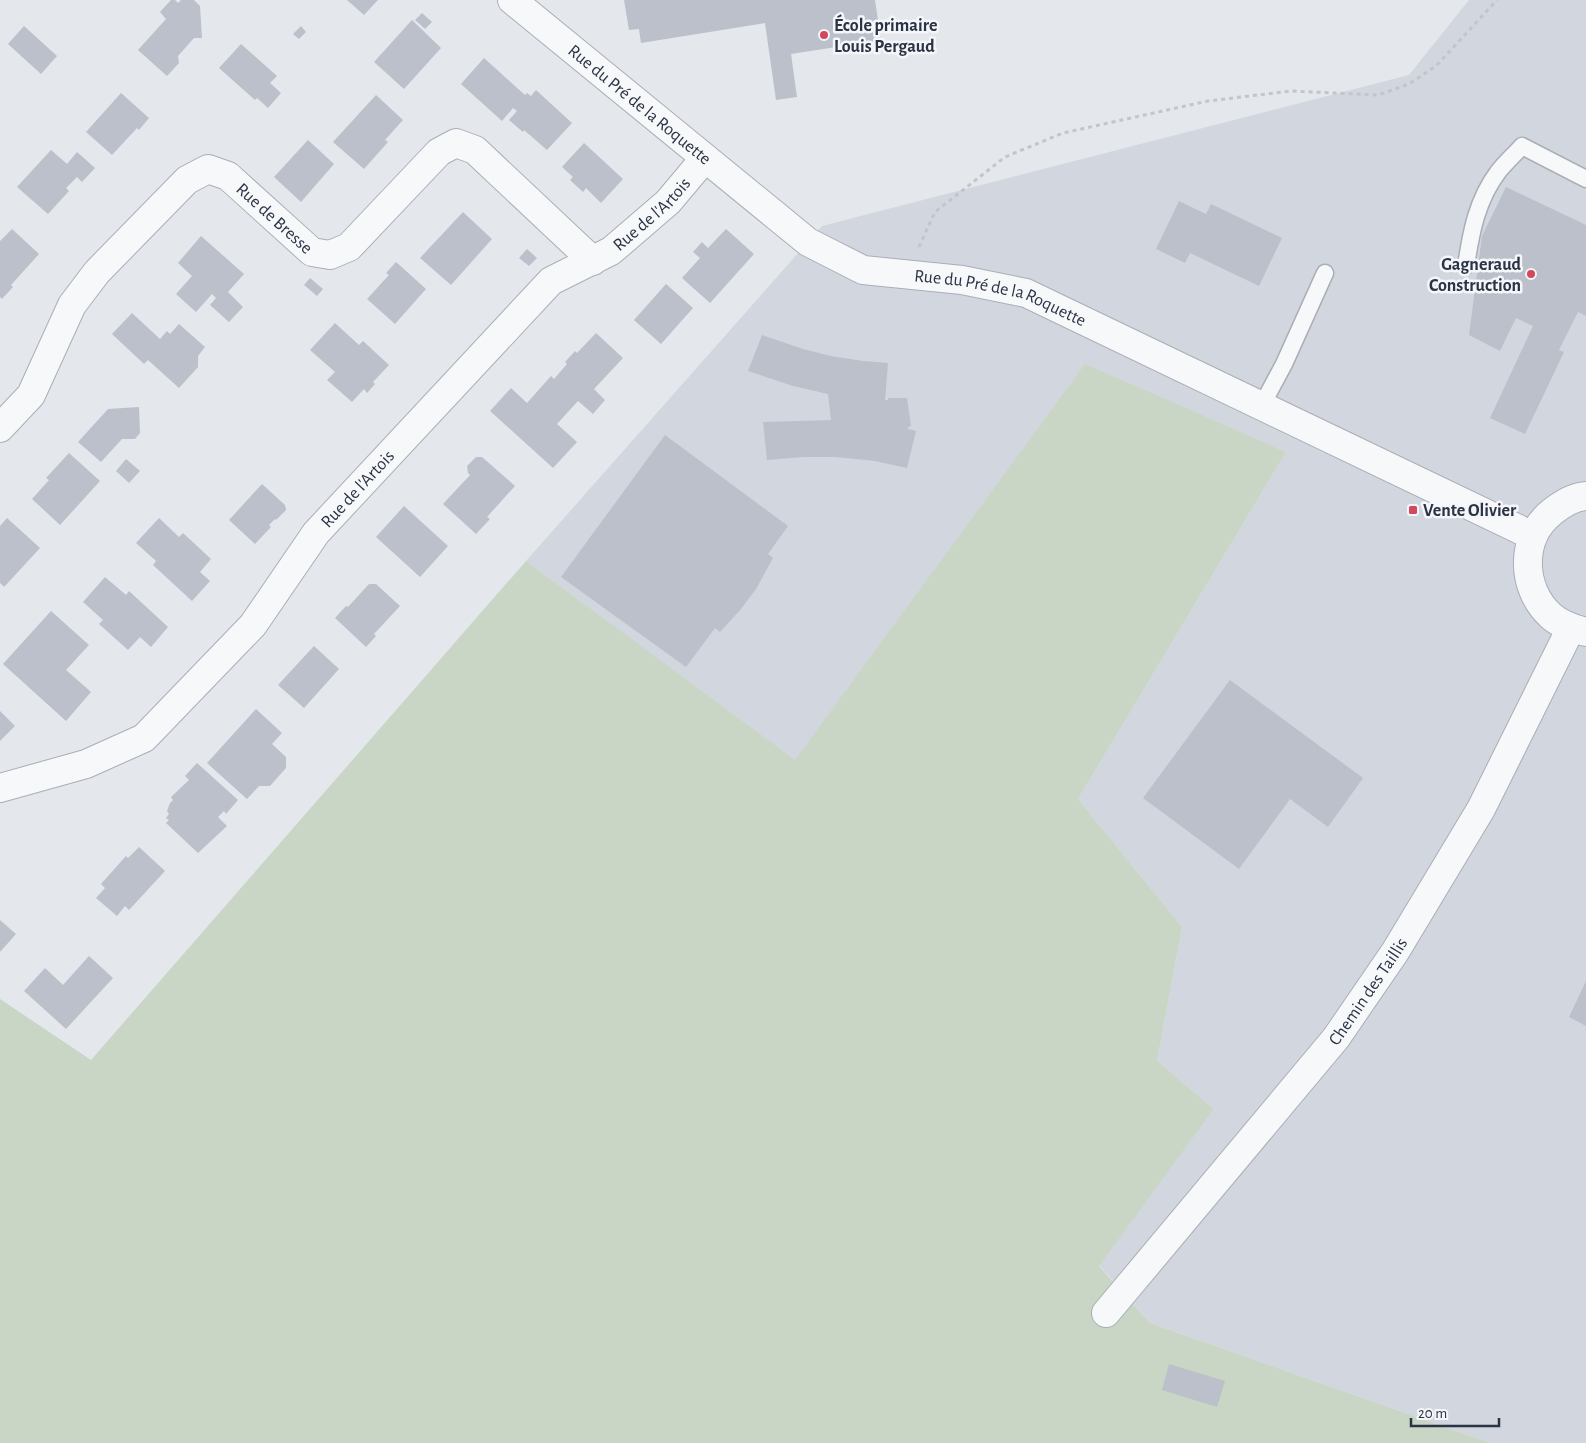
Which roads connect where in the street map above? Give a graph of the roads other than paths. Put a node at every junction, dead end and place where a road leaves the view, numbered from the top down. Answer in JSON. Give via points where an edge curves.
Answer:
{"nodes":[{"id":1,"x":512,"y":0,"type":"edge"},
{"id":2,"x":705,"y":158,"type":"junction"},
{"id":3,"x":1586,"y":178,"type":"edge"},
{"id":4,"x":593,"y":261,"type":"junction"},
{"id":5,"x":1466,"y":266,"type":"dead end"},
{"id":6,"x":1325,"y":273,"type":"dead end"},
{"id":7,"x":1262,"y":405,"type":"junction"},
{"id":8,"x":0,"y":428,"type":"edge"},
{"id":9,"x":1586,"y":496,"type":"edge"},
{"id":10,"x":1532,"y":536,"type":"junction"},
{"id":11,"x":1578,"y":630,"type":"edge"},
{"id":12,"x":0,"y":788,"type":"edge"},
{"id":13,"x":1106,"y":1313,"type":"dead end"}],
"edges":[{"from":1,"to":2,"type":"street","name":"Rue du Pré de la Roquette"},
{"from":2,"to":4,"type":"street","name":"Rue de l'Artois","via":[[668,202],[611,251]]},
{"from":2,"to":7,"type":"street","name":"Rue du Pré de la Roquette","via":[[808,242],[863,270],[962,280],[1026,293]]},
{"from":3,"to":5,"type":"lane","via":[[1522,146],[1498,172],[1482,198],[1471,230]]},
{"from":4,"to":8,"type":"street","name":"Rue de Bresse","via":[[475,150],[456,143],[439,152],[349,247],[330,255],[312,252],[228,176],[208,170],[187,180],[97,272],[72,305],[31,395]]},
{"from":4,"to":12,"type":"street","name":"Rue de l'Artois","via":[[551,281],[544,288],[316,533],[254,625],[144,738],[86,764]]},
{"from":6,"to":7,"type":"lane"},
{"from":7,"to":10,"type":"street","name":"Rue du Pré de la Roquette"},
{"from":9,"to":10,"type":"street","via":[[1562,504],[1545,517]]},
{"from":10,"to":11,"type":"street","via":[[1527,558],[1529,580],[1537,600],[1552,617]]},
{"from":11,"to":13,"type":"street","name":"Chemin des Taillis","via":[[1481,809],[1395,952],[1347,1023]]}]}
